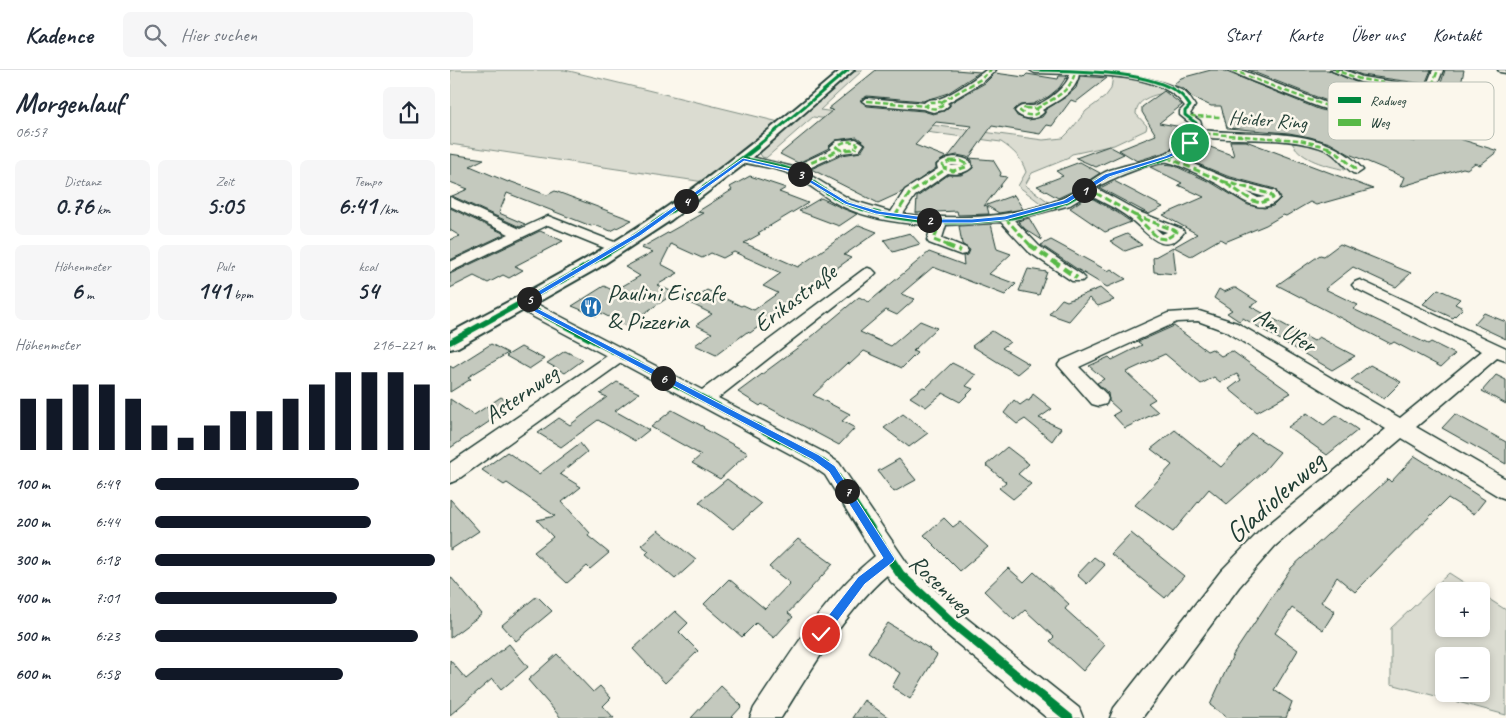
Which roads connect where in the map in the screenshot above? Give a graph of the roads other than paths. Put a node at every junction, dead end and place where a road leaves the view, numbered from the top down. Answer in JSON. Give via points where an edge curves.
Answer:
{"nodes":[{"id":1,"x":848,"y":70,"type":"edge"},
{"id":2,"x":991,"y":70,"type":"edge"},
{"id":3,"x":1035,"y":70,"type":"edge"},
{"id":4,"x":1082,"y":70,"type":"edge"},
{"id":5,"x":1233,"y":70,"type":"edge"},
{"id":6,"x":1335,"y":70,"type":"edge"},
{"id":7,"x":1438,"y":70,"type":"edge"},
{"id":8,"x":1378,"y":82,"type":"edge"},
{"id":9,"x":1433,"y":82,"type":"edge"},
{"id":10,"x":867,"y":101,"type":"dead end"},
{"id":11,"x":926,"y":106,"type":"joint"},
{"id":12,"x":1328,"y":106,"type":"edge"},
{"id":13,"x":1028,"y":115,"type":"dead end"},
{"id":14,"x":1197,"y":133,"type":"junction"},
{"id":15,"x":839,"y":150,"type":"dead end"},
{"id":16,"x":1166,"y":157,"type":"junction"},
{"id":17,"x":743,"y":159,"type":"junction"},
{"id":18,"x":946,"y":170,"type":"dead end"},
{"id":19,"x":1357,"y":170,"type":"dead end"},
{"id":20,"x":794,"y":171,"type":"junction"},
{"id":21,"x":1222,"y":181,"type":"dead end"},
{"id":22,"x":1087,"y":188,"type":"junction"},
{"id":23,"x":450,"y":201,"type":"edge"},
{"id":24,"x":1134,"y":215,"type":"dead end"},
{"id":25,"x":895,"y":216,"type":"junction"},
{"id":26,"x":1005,"y":218,"type":"junction"},
{"id":27,"x":940,"y":221,"type":"junction"},
{"id":28,"x":520,"y":234,"type":"junction"},
{"id":29,"x":617,"y":248,"type":"junction"},
{"id":30,"x":961,"y":251,"type":"dead end"},
{"id":31,"x":450,"y":268,"type":"edge"},
{"id":32,"x":868,"y":273,"type":"dead end"},
{"id":33,"x":1077,"y":278,"type":"dead end"},
{"id":34,"x":1360,"y":284,"type":"dead end"},
{"id":35,"x":521,"y":303,"type":"junction"},
{"id":36,"x":450,"y":342,"type":"edge"},
{"id":37,"x":1501,"y":352,"type":"edge"},
{"id":38,"x":620,"y":355,"type":"junction"},
{"id":39,"x":703,"y":399,"type":"junction"},
{"id":40,"x":1099,"y":400,"type":"dead end"},
{"id":41,"x":1403,"y":427,"type":"junction"},
{"id":42,"x":450,"y":474,"type":"edge"},
{"id":43,"x":1506,"y":490,"type":"edge"},
{"id":44,"x":889,"y":559,"type":"junction"},
{"id":45,"x":764,"y":718,"type":"edge"},
{"id":46,"x":1069,"y":718,"type":"edge"},
{"id":47,"x":1124,"y":718,"type":"edge"}],
"edges":[{"from":1,"to":17,"type":"street"},
{"from":2,"to":11,"type":"street","via":[[941,102],[930,102]]},
{"from":3,"to":4,"type":"street","name":"Heider Ring"},
{"from":4,"to":13,"type":"street","via":[[1068,88]]},
{"from":4,"to":14,"type":"street","name":"Heider Ring","via":[[1140,78],[1175,90],[1189,102],[1184,114],[1197,125]]},
{"from":5,"to":12,"type":"street"},
{"from":6,"to":8,"type":"street"},
{"from":7,"to":9,"type":"street"},
{"from":10,"to":11,"type":"street"},
{"from":14,"to":16,"type":"street","name":"Heider Ring","via":[[1185,147]]},
{"from":14,"to":19,"type":"street","name":"Heider Ring","via":[[1312,143],[1336,151]]},
{"from":15,"to":20,"type":"street"},
{"from":16,"to":21,"type":"street"},
{"from":16,"to":22,"type":"street","name":"Heider Ring","via":[[1115,172]]},
{"from":17,"to":20,"type":"street","name":"Heider Ring"},
{"from":17,"to":29,"type":"street"},
{"from":18,"to":25,"type":"street","via":[[910,193]]},
{"from":20,"to":25,"type":"street","name":"Heider Ring","via":[[846,203]]},
{"from":22,"to":24,"type":"street"},
{"from":22,"to":26,"type":"street","name":"Heider Ring","via":[[1066,201]]},
{"from":23,"to":28,"type":"street"},
{"from":25,"to":27,"type":"street","name":"Heider Ring"},
{"from":26,"to":27,"type":"street","name":"Heider Ring"},
{"from":26,"to":33,"type":"street","via":[[1034,249]]},
{"from":27,"to":30,"type":"street","via":[[934,240]]},
{"from":28,"to":29,"type":"street","via":[[548,220]]},
{"from":28,"to":31,"type":"street"},
{"from":29,"to":35,"type":"street"},
{"from":32,"to":39,"type":"street","name":"Erikastraße"},
{"from":34,"to":37,"type":"street","name":"Gladiolenweg"},
{"from":35,"to":36,"type":"street"},
{"from":35,"to":38,"type":"street","name":"Rosenweg"},
{"from":37,"to":41,"type":"street","name":"Gladiolenweg"},
{"from":38,"to":39,"type":"street","name":"Rosenweg"},
{"from":38,"to":42,"type":"street","name":"Asternweg"},
{"from":39,"to":44,"type":"street","name":"Rosenweg","via":[[832,469]]},
{"from":40,"to":41,"type":"street","name":"Am Ufer","via":[[1067,365],[1174,317],[1199,316],[1231,327]]},
{"from":41,"to":43,"type":"street","name":"Am Ufer"},
{"from":41,"to":47,"type":"street","name":"Gladiolenweg","via":[[1267,539],[1230,579]]},
{"from":44,"to":45,"type":"street","via":[[862,581]]},
{"from":44,"to":46,"type":"street","name":"Rosenweg","via":[[900,574],[956,626]]}]}
